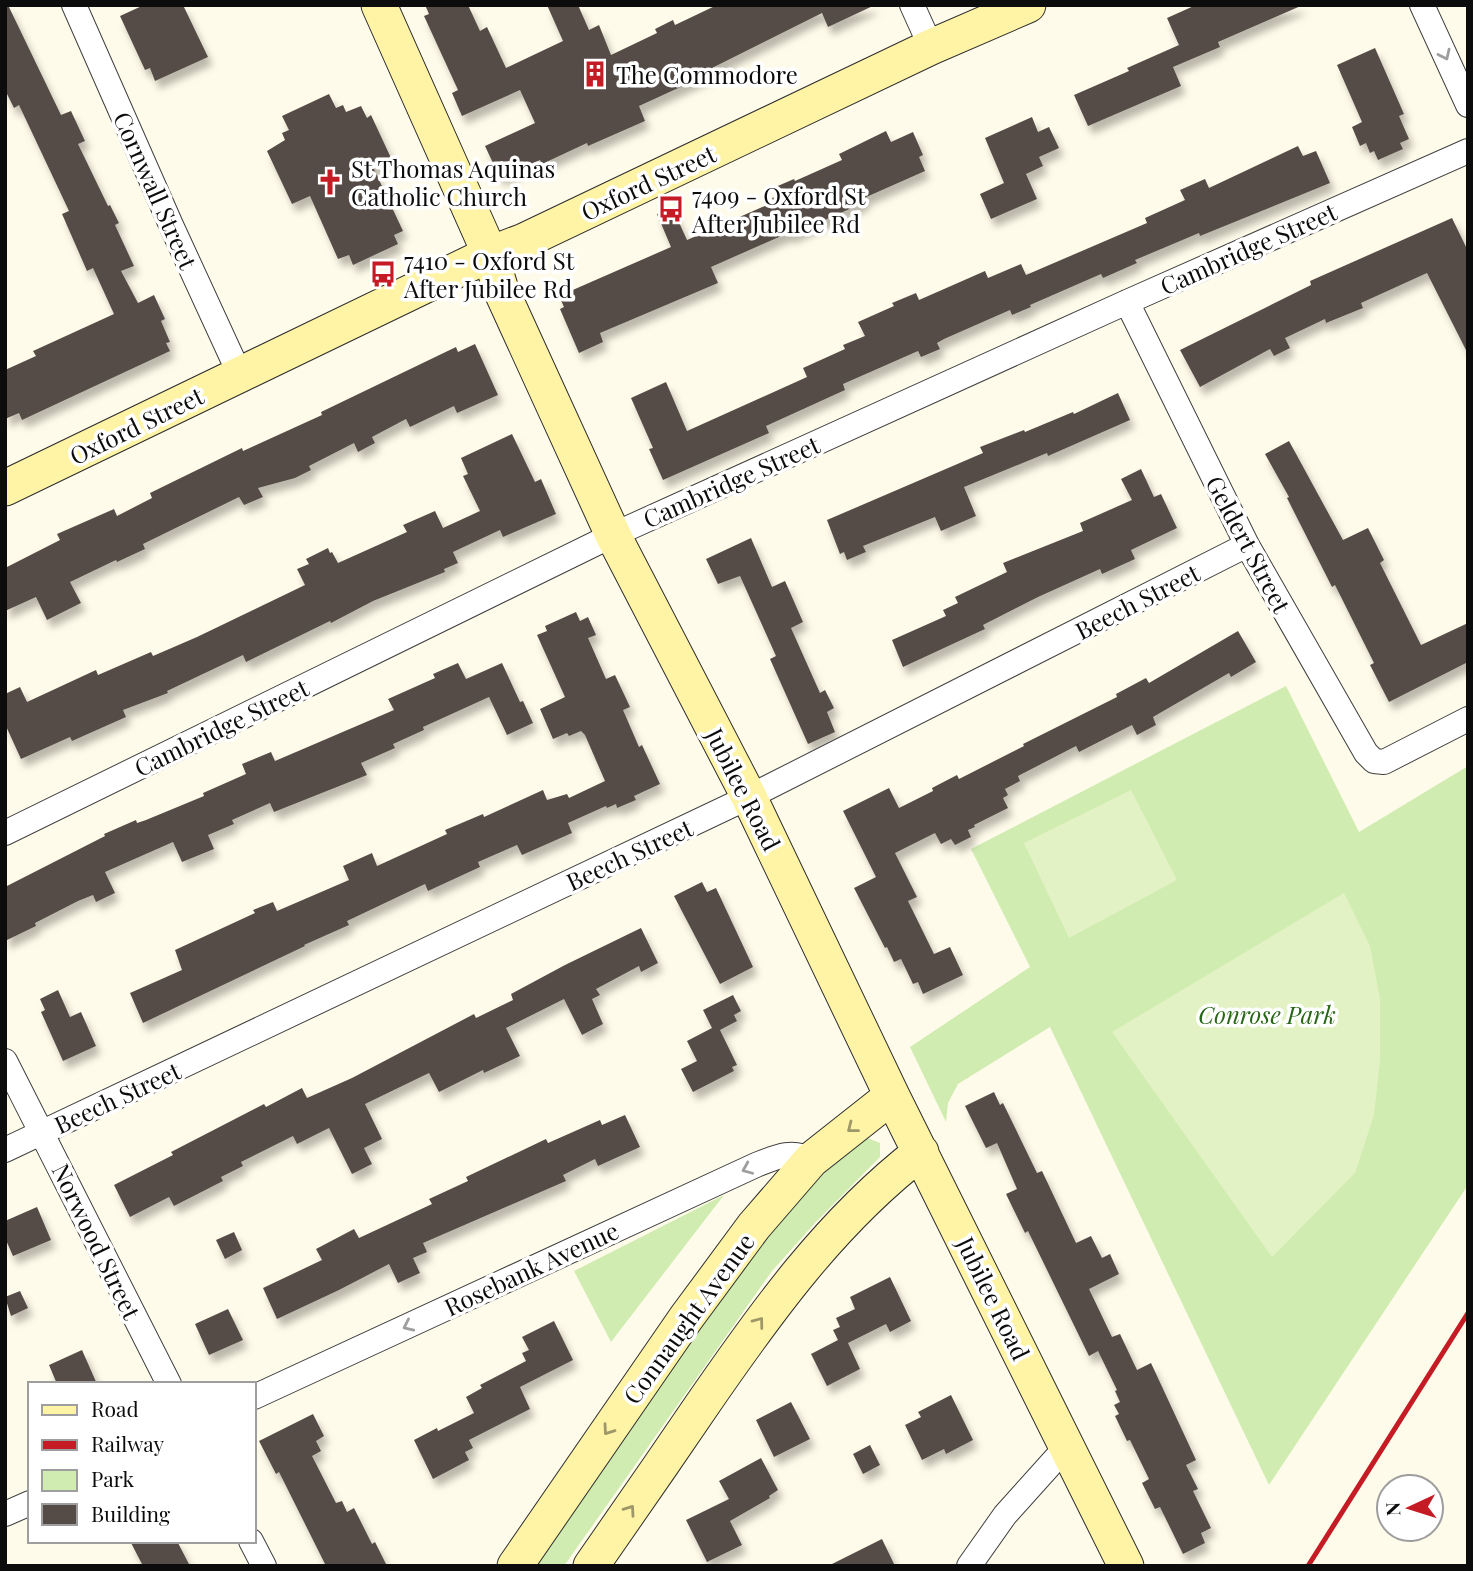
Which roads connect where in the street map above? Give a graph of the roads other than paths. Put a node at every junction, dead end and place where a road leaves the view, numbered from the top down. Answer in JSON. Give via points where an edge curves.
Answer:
{"nodes":[{"id":1,"x":74,"y":5,"type":"edge"},
{"id":2,"x":379,"y":5,"type":"edge"},
{"id":3,"x":912,"y":5,"type":"edge"},
{"id":4,"x":1028,"y":5,"type":"edge"},
{"id":5,"x":1422,"y":5,"type":"edge"},
{"id":6,"x":931,"y":47,"type":"junction"},
{"id":7,"x":1468,"y":105,"type":"edge"},
{"id":8,"x":1468,"y":151,"type":"edge"},
{"id":9,"x":490,"y":254,"type":"junction"},
{"id":10,"x":1127,"y":302,"type":"junction"},
{"id":11,"x":240,"y":375,"type":"junction"},
{"id":12,"x":7,"y":482,"type":"edge"},
{"id":13,"x":613,"y":535,"type":"junction"},
{"id":14,"x":1247,"y":545,"type":"junction"},
{"id":15,"x":1468,"y":719,"type":"edge"},
{"id":16,"x":749,"y":797,"type":"junction"},
{"id":17,"x":5,"y":833,"type":"edge"},
{"id":18,"x":5,"y":1061,"type":"edge"},
{"id":19,"x":892,"y":1096,"type":"junction"},
{"id":20,"x":43,"y":1132,"type":"junction"},
{"id":21,"x":5,"y":1150,"type":"edge"},
{"id":22,"x":921,"y":1152,"type":"junction"},
{"id":23,"x":811,"y":1160,"type":"junction"},
{"id":24,"x":168,"y":1382,"type":"edge"},
{"id":25,"x":256,"y":1396,"type":"edge"},
{"id":26,"x":1067,"y":1446,"type":"junction"},
{"id":27,"x":28,"y":1504,"type":"edge"},
{"id":28,"x":5,"y":1514,"type":"edge"},
{"id":29,"x":252,"y":1543,"type":"edge"},
{"id":30,"x":264,"y":1566,"type":"edge"},
{"id":31,"x":514,"y":1566,"type":"edge"},
{"id":32,"x":591,"y":1566,"type":"edge"},
{"id":33,"x":969,"y":1566,"type":"edge"},
{"id":34,"x":1126,"y":1566,"type":"edge"}],
"edges":[{"from":1,"to":11,"type":"street","name":"Cornwall Street"},
{"from":2,"to":9,"type":"main road","name":"Jubilee Road"},
{"from":3,"to":6,"type":"street"},
{"from":4,"to":6,"type":"main road","name":"Oxford Street"},
{"from":5,"to":7,"type":"street","one_way":true},
{"from":6,"to":9,"type":"main road","name":"Oxford Street"},
{"from":8,"to":10,"type":"street","name":"Cambridge Street"},
{"from":9,"to":11,"type":"main road","name":"Oxford Street"},
{"from":9,"to":13,"type":"main road","name":"Jubilee Road","via":[[501,290]]},
{"from":10,"to":13,"type":"street","name":"Cambridge Street"},
{"from":10,"to":14,"type":"street","name":"Geldert Street"},
{"from":11,"to":12,"type":"main road","name":"Oxford Street"},
{"from":13,"to":16,"type":"main road","name":"Jubilee Road"},
{"from":13,"to":17,"type":"street","name":"Cambridge Street"},
{"from":14,"to":15,"type":"street","name":"Geldert Street","via":[[1374,761],[1384,762]]},
{"from":14,"to":16,"type":"street","name":"Beech Street"},
{"from":16,"to":19,"type":"main road","name":"Jubilee Road"},
{"from":16,"to":20,"type":"street","name":"Beech Street"},
{"from":18,"to":20,"type":"street","name":"Norwood Street"},
{"from":19,"to":22,"type":"main road","name":"Jubilee Road"},
{"from":19,"to":23,"type":"main road","name":"Connaught Avenue","one_way":true},
{"from":20,"to":21,"type":"street","name":"Beech Street"},
{"from":20,"to":24,"type":"street","name":"Norwood Street"},
{"from":22,"to":26,"type":"main road","name":"Jubilee Road"},
{"from":32,"to":22,"type":"main road","one_way":true,"via":[[805,1263]]},
{"from":23,"to":25,"type":"street","name":"Rosebank Avenue","one_way":true,"via":[[799,1153],[756,1165]]},
{"from":23,"to":31,"type":"main road","name":"Connaught Avenue","one_way":true,"via":[[754,1226],[686,1318]]},
{"from":26,"to":33,"type":"street","via":[[1005,1515]]},
{"from":26,"to":34,"type":"main road","name":"Jubilee Road"},
{"from":27,"to":28,"type":"street"},
{"from":29,"to":30,"type":"street"}]}
